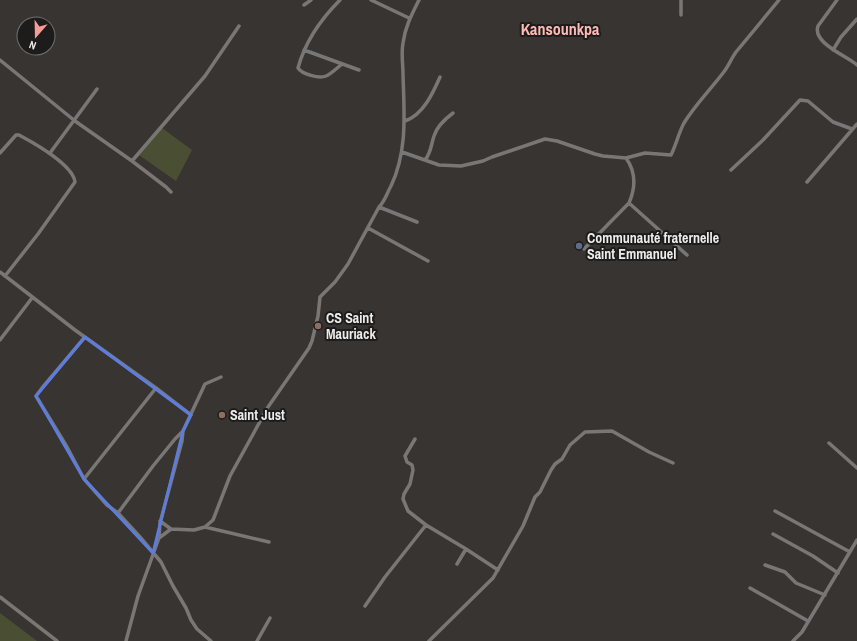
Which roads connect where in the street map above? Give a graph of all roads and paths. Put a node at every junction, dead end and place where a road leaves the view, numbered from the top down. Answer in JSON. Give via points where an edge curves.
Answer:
{"nodes":[{"id":1,"x":311,"y":0,"type":"edge"},
{"id":2,"x":340,"y":0,"type":"edge"},
{"id":3,"x":371,"y":0,"type":"edge"},
{"id":4,"x":419,"y":0,"type":"edge"},
{"id":5,"x":681,"y":0,"type":"edge"},
{"id":6,"x":779,"y":0,"type":"edge"},
{"id":7,"x":837,"y":0,"type":"edge"},
{"id":8,"x":304,"y":5,"type":"dead end"},
{"id":9,"x":681,"y":15,"type":"dead end"},
{"id":10,"x":409,"y":18,"type":"junction"},
{"id":11,"x":857,"y":18,"type":"edge"},
{"id":12,"x":239,"y":26,"type":"dead end"},
{"id":13,"x":304,"y":50,"type":"junction"},
{"id":14,"x":833,"y":50,"type":"junction"},
{"id":15,"x":0,"y":60,"type":"edge"},
{"id":16,"x":342,"y":64,"type":"junction"},
{"id":17,"x":857,"y":65,"type":"edge"},
{"id":18,"x":359,"y":70,"type":"dead end"},
{"id":19,"x":440,"y":77,"type":"dead end"},
{"id":20,"x":97,"y":89,"type":"dead end"},
{"id":21,"x":453,"y":113,"type":"dead end"},
{"id":22,"x":75,"y":121,"type":"junction"},
{"id":23,"x":405,"y":121,"type":"junction"},
{"id":24,"x":857,"y":124,"type":"edge"},
{"id":25,"x":852,"y":129,"type":"junction"},
{"id":26,"x":402,"y":152,"type":"junction"},
{"id":27,"x":0,"y":153,"type":"edge"},
{"id":28,"x":50,"y":153,"type":"junction"},
{"id":29,"x":626,"y":158,"type":"junction"},
{"id":30,"x":425,"y":160,"type":"junction"},
{"id":31,"x":132,"y":161,"type":"junction"},
{"id":32,"x":731,"y":170,"type":"dead end"},
{"id":33,"x":807,"y":182,"type":"dead end"},
{"id":34,"x":171,"y":192,"type":"dead end"},
{"id":35,"x":629,"y":203,"type":"junction"},
{"id":36,"x":378,"y":207,"type":"junction"},
{"id":37,"x":417,"y":222,"type":"dead end"},
{"id":38,"x":368,"y":228,"type":"junction"},
{"id":39,"x":584,"y":249,"type":"dead end"},
{"id":40,"x":687,"y":255,"type":"dead end"},
{"id":41,"x":428,"y":261,"type":"dead end"},
{"id":42,"x":0,"y":272,"type":"edge"},
{"id":43,"x":5,"y":276,"type":"junction"},
{"id":44,"x":32,"y":298,"type":"junction"},
{"id":45,"x":85,"y":337,"type":"junction"},
{"id":46,"x":1,"y":338,"type":"edge"},
{"id":47,"x":221,"y":377,"type":"dead end"},
{"id":48,"x":156,"y":388,"type":"junction"},
{"id":49,"x":191,"y":415,"type":"junction"},
{"id":50,"x":183,"y":431,"type":"junction"},
{"id":51,"x":415,"y":439,"type":"dead end"},
{"id":52,"x":829,"y":442,"type":"dead end"},
{"id":53,"x":674,"y":463,"type":"dead end"},
{"id":54,"x":857,"y":468,"type":"edge"},
{"id":55,"x":84,"y":479,"type":"junction"},
{"id":56,"x":776,"y":511,"type":"dead end"},
{"id":57,"x":118,"y":513,"type":"junction"},
{"id":58,"x":160,"y":521,"type":"junction"},
{"id":59,"x":426,"y":525,"type":"junction"},
{"id":60,"x":205,"y":527,"type":"junction"},
{"id":61,"x":171,"y":528,"type":"junction"},
{"id":62,"x":773,"y":534,"type":"dead end"},
{"id":63,"x":159,"y":538,"type":"junction"},
{"id":64,"x":857,"y":540,"type":"edge"},
{"id":65,"x":269,"y":542,"type":"dead end"},
{"id":66,"x":466,"y":548,"type":"junction"},
{"id":67,"x":850,"y":552,"type":"junction"},
{"id":68,"x":153,"y":553,"type":"junction"},
{"id":69,"x":457,"y":564,"type":"dead end"},
{"id":70,"x":765,"y":565,"type":"dead end"},
{"id":71,"x":498,"y":570,"type":"junction"},
{"id":72,"x":838,"y":573,"type":"junction"},
{"id":73,"x":750,"y":588,"type":"dead end"},
{"id":74,"x":824,"y":595,"type":"junction"},
{"id":75,"x":0,"y":597,"type":"edge"},
{"id":76,"x":365,"y":606,"type":"dead end"},
{"id":77,"x":270,"y":618,"type":"dead end"},
{"id":78,"x":808,"y":621,"type":"junction"},
{"id":79,"x":57,"y":641,"type":"edge"},
{"id":80,"x":126,"y":641,"type":"edge"},
{"id":81,"x":212,"y":641,"type":"edge"},
{"id":82,"x":257,"y":641,"type":"edge"},
{"id":83,"x":429,"y":641,"type":"edge"},
{"id":84,"x":793,"y":641,"type":"edge"}],
"edges":[{"from":1,"to":8,"type":"street"},
{"from":2,"to":13,"type":"street","via":[[318,26]]},
{"from":3,"to":10,"type":"street"},
{"from":4,"to":10,"type":"street"},
{"from":5,"to":9,"type":"street"},
{"from":6,"to":29,"type":"street","via":[[692,111],[683,125],[672,155],[645,153]]},
{"from":7,"to":14,"type":"street","via":[[817,28],[822,40]]},
{"from":10,"to":23,"type":"street","via":[[403,43]]},
{"from":11,"to":14,"type":"street"},
{"from":12,"to":31,"type":"street","via":[[204,76]]},
{"from":13,"to":16,"type":"street"},
{"from":13,"to":16,"type":"street","via":[[298,68],[307,74],[324,77]]},
{"from":14,"to":17,"type":"street"},
{"from":15,"to":22,"type":"street"},
{"from":16,"to":18,"type":"street"},
{"from":19,"to":23,"type":"street","via":[[425,105]]},
{"from":20,"to":22,"type":"street"},
{"from":21,"to":30,"type":"street","via":[[437,129]]},
{"from":22,"to":28,"type":"street"},
{"from":22,"to":31,"type":"street"},
{"from":23,"to":26,"type":"street"},
{"from":24,"to":25,"type":"street"},
{"from":25,"to":32,"type":"street","via":[[834,122],[808,101],[800,100]]},
{"from":25,"to":33,"type":"street"},
{"from":26,"to":30,"type":"street"},
{"from":26,"to":36,"type":"street","via":[[394,179]]},
{"from":27,"to":28,"type":"street","via":[[16,135]]},
{"from":28,"to":43,"type":"street","via":[[73,176],[75,182]]},
{"from":29,"to":30,"type":"street","via":[[595,154],[545,139],[483,162],[461,166],[439,165]]},
{"from":29,"to":35,"type":"street","via":[[633,172],[635,186]]},
{"from":31,"to":34,"type":"street"},
{"from":35,"to":39,"type":"street"},
{"from":35,"to":40,"type":"street"},
{"from":36,"to":37,"type":"street"},
{"from":36,"to":38,"type":"street"},
{"from":38,"to":41,"type":"street"},
{"from":38,"to":60,"type":"street","via":[[348,264],[320,297],[318,316],[309,348],[265,413],[230,476],[213,520]]},
{"from":42,"to":43,"type":"street"},
{"from":43,"to":44,"type":"street"},
{"from":44,"to":45,"type":"street"},
{"from":44,"to":46,"type":"street"},
{"from":45,"to":48,"type":"street"},
{"from":45,"to":55,"type":"street","via":[[36,396]]},
{"from":47,"to":49,"type":"street","via":[[205,384]]},
{"from":48,"to":49,"type":"street"},
{"from":48,"to":55,"type":"street"},
{"from":49,"to":50,"type":"street"},
{"from":50,"to":57,"type":"street"},
{"from":50,"to":58,"type":"street"},
{"from":51,"to":59,"type":"street","via":[[405,456],[413,470],[403,501],[408,511]]},
{"from":52,"to":54,"type":"street"},
{"from":53,"to":71,"type":"street","via":[[612,431],[585,432],[570,445],[562,459],[551,470]]},
{"from":55,"to":57,"type":"street","via":[[107,505]]},
{"from":56,"to":67,"type":"street"},
{"from":57,"to":68,"type":"street"},
{"from":58,"to":61,"type":"street"},
{"from":58,"to":63,"type":"street"},
{"from":59,"to":66,"type":"street"},
{"from":59,"to":76,"type":"street"},
{"from":60,"to":61,"type":"street","via":[[194,530]]},
{"from":60,"to":65,"type":"street"},
{"from":61,"to":63,"type":"street"},
{"from":62,"to":72,"type":"street"},
{"from":63,"to":68,"type":"street"},
{"from":64,"to":67,"type":"street"},
{"from":66,"to":69,"type":"street"},
{"from":66,"to":71,"type":"street"},
{"from":67,"to":72,"type":"street"},
{"from":68,"to":80,"type":"street"},
{"from":68,"to":81,"type":"street","via":[[161,562],[197,629]]},
{"from":70,"to":74,"type":"street","via":[[785,572],[796,583]]},
{"from":71,"to":83,"type":"street"},
{"from":72,"to":74,"type":"street"},
{"from":73,"to":78,"type":"street"},
{"from":74,"to":78,"type":"street"},
{"from":75,"to":79,"type":"street"},
{"from":77,"to":82,"type":"street"},
{"from":78,"to":84,"type":"street"}]}
